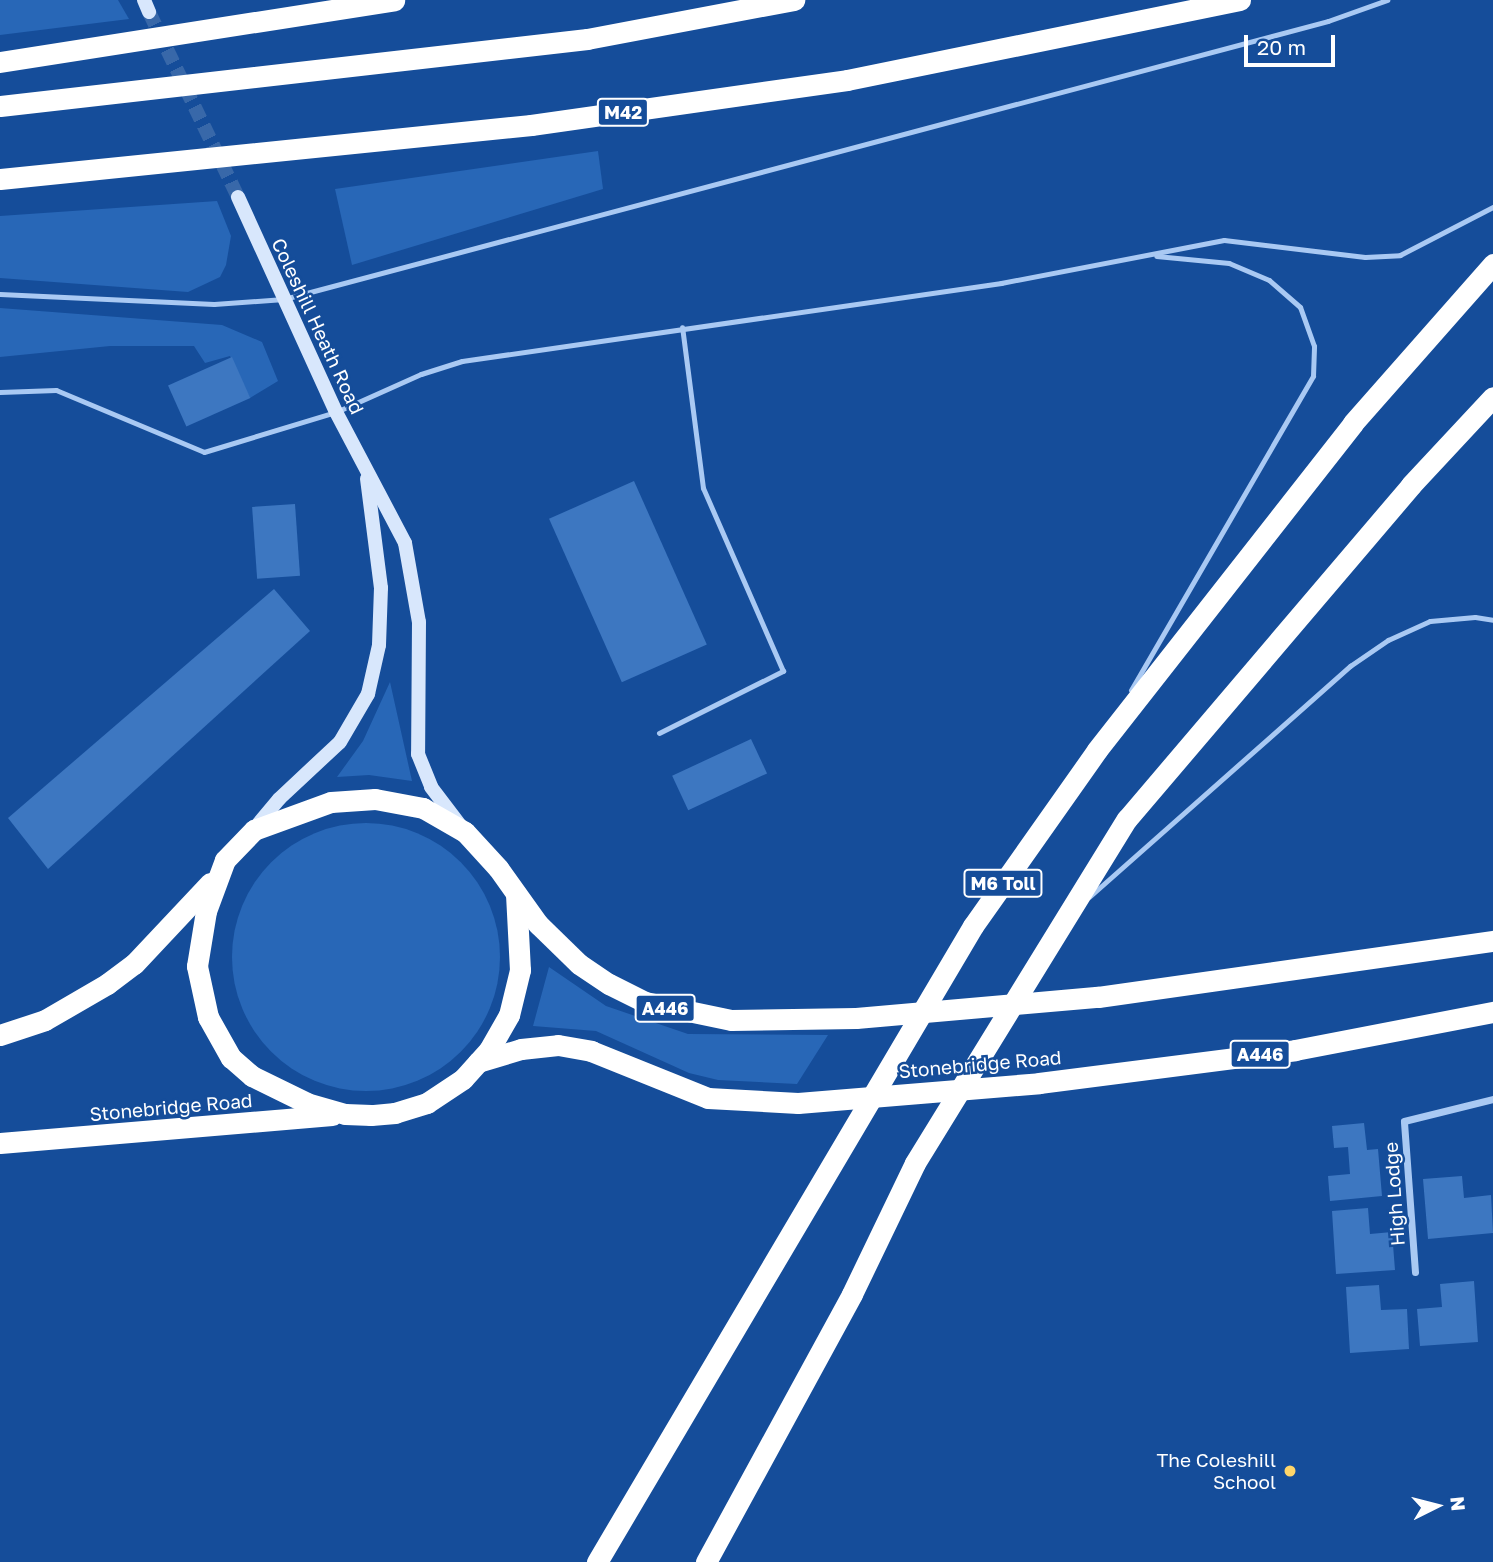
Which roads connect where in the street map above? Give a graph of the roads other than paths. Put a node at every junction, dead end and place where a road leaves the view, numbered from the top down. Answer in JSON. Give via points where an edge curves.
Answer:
{"nodes":[{"id":1,"x":394,"y":0,"type":"edge"},
{"id":2,"x":794,"y":0,"type":"edge"},
{"id":3,"x":1240,"y":0,"type":"edge"},
{"id":4,"x":1387,"y":0,"type":"edge"},
{"id":5,"x":0,"y":62,"type":"edge"},
{"id":6,"x":0,"y":106,"type":"edge"},
{"id":7,"x":0,"y":179,"type":"edge"},
{"id":8,"x":237,"y":197,"type":"tunnel mouth"},
{"id":9,"x":1493,"y":207,"type":"edge"},
{"id":10,"x":1149,"y":256,"type":"junction"},
{"id":11,"x":1493,"y":264,"type":"edge"},
{"id":12,"x":0,"y":293,"type":"edge"},
{"id":13,"x":284,"y":299,"type":"junction"},
{"id":14,"x":682,"y":327,"type":"junction"},
{"id":15,"x":0,"y":392,"type":"edge"},
{"id":16,"x":1493,"y":397,"type":"edge"},
{"id":17,"x":336,"y":412,"type":"junction"},
{"id":18,"x":366,"y":471,"type":"junction"},
{"id":19,"x":1493,"y":620,"type":"edge"},
{"id":20,"x":659,"y":733,"type":"dead end"},
{"id":21,"x":1097,"y":750,"type":"junction"},
{"id":22,"x":254,"y":830,"type":"junction"},
{"id":23,"x":465,"y":832,"type":"junction"},
{"id":24,"x":215,"y":878,"type":"junction"},
{"id":25,"x":516,"y":894,"type":"junction"},
{"id":26,"x":1067,"y":916,"type":"junction"},
{"id":27,"x":1493,"y":943,"type":"edge"},
{"id":28,"x":1488,"y":1014,"type":"edge"},
{"id":29,"x":0,"y":1035,"type":"edge"},
{"id":30,"x":478,"y":1062,"type":"junction"},
{"id":31,"x":1493,"y":1100,"type":"edge"},
{"id":32,"x":345,"y":1114,"type":"junction"},
{"id":33,"x":0,"y":1143,"type":"edge"},
{"id":34,"x":1415,"y":1272,"type":"dead end"},
{"id":35,"x":597,"y":1562,"type":"edge"},
{"id":36,"x":706,"y":1562,"type":"edge"}],
"edges":[{"from":1,"to":5,"type":"highway"},
{"from":2,"to":6,"type":"highway","via":[[587,39]]},
{"from":3,"to":7,"type":"highway","number":"M42","via":[[847,80],[628,112],[277,153]]},
{"from":4,"to":13,"type":"lane","via":[[1328,21]]},
{"from":8,"to":13,"type":"street","name":"Coleshill Heath Road"},
{"from":9,"to":10,"type":"lane","via":[[1400,255],[1364,257],[1224,240]]},
{"from":10,"to":14,"type":"lane","via":[[1002,283]]},
{"from":10,"to":21,"type":"lane","via":[[1229,262],[1269,280],[1300,307],[1314,346],[1312,376]]},
{"from":11,"to":21,"type":"highway","number":"M6 Toll","via":[[1353,423]]},
{"from":12,"to":13,"type":"lane","via":[[214,304]]},
{"from":13,"to":17,"type":"street","name":"Coleshill Heath Road"},
{"from":14,"to":17,"type":"lane","via":[[462,361]]},
{"from":14,"to":20,"type":"lane","via":[[703,488],[783,671]]},
{"from":15,"to":17,"type":"lane","via":[[56,390],[204,453]]},
{"from":16,"to":26,"type":"highway","via":[[1411,485],[1127,819]]},
{"from":17,"to":18,"type":"street","name":"Coleshill Heath Road"},
{"from":18,"to":22,"type":"street","name":"Coleshill Heath Road","via":[[381,588],[379,645],[368,694],[340,742],[279,799]]},
{"from":18,"to":23,"type":"street","name":"Coleshill Heath Road","via":[[393,514],[412,566],[419,622],[418,754],[431,787]]},
{"from":19,"to":26,"type":"lane","via":[[1430,621],[1378,646]]},
{"from":21,"to":35,"type":"highway","number":"M6 Toll","via":[[973,926]]},
{"from":22,"to":23,"type":"highway","number":"A446","via":[[331,802],[375,799],[423,808]]},
{"from":22,"to":24,"type":"highway"},
{"from":23,"to":25,"type":"highway","number":"A446"},
{"from":24,"to":29,"type":"highway","via":[[143,955],[107,984],[45,1020]]},
{"from":24,"to":32,"type":"highway","via":[[197,966],[200,990],[219,1040],[252,1076],[306,1103]]},
{"from":25,"to":27,"type":"highway","number":"A446","via":[[538,924],[579,964],[645,1002],[731,1020],[856,1018],[1098,997]]},
{"from":25,"to":30,"type":"highway","via":[[520,939],[516,994],[501,1031]]},
{"from":26,"to":36,"type":"highway","via":[[915,1163],[852,1294]]},
{"from":28,"to":30,"type":"highway","name":"Stonebridge Road","number":"A446","via":[[1294,1050],[1039,1083],[798,1103],[708,1098],[591,1051],[558,1045]]},
{"from":30,"to":32,"type":"highway","via":[[463,1079],[427,1103],[395,1113]]},
{"from":31,"to":34,"type":"street","name":"High Lodge","via":[[1404,1121]]},
{"from":32,"to":33,"type":"highway","name":"Stonebridge Road"}]}
